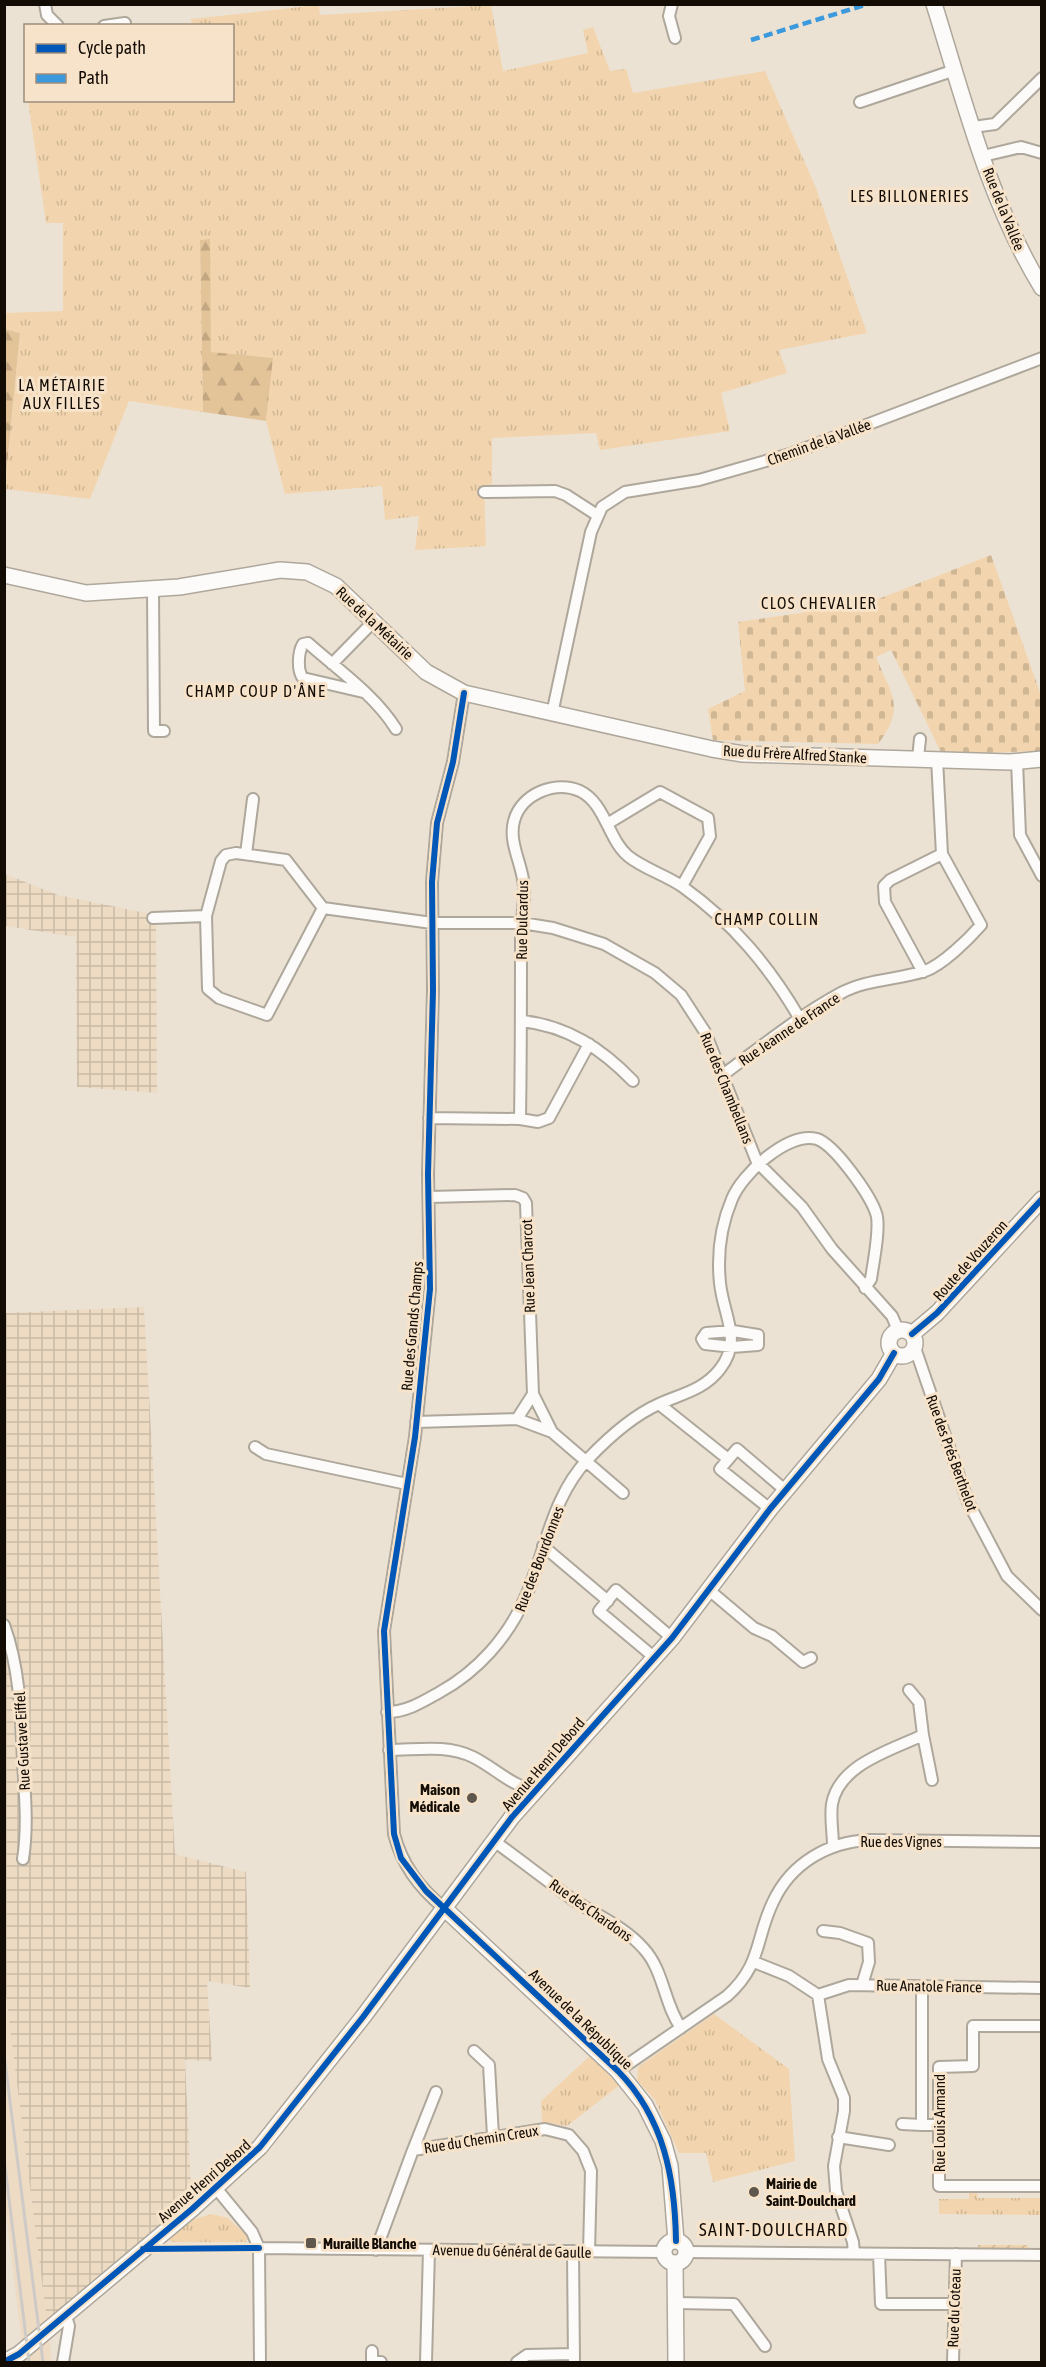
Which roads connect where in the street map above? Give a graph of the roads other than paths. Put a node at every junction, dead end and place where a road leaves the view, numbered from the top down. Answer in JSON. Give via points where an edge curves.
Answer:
{"nodes":[{"id":1,"x":45,"y":4,"type":"edge"},
{"id":2,"x":672,"y":4,"type":"edge"},
{"id":3,"x":934,"y":4,"type":"edge"},
{"id":4,"x":125,"y":23,"type":"dead end"},
{"id":5,"x":56,"y":24,"type":"edge"},
{"id":6,"x":118,"y":24,"type":"edge"},
{"id":7,"x":675,"y":38,"type":"dead end"},
{"id":8,"x":955,"y":70,"type":"junction"},
{"id":9,"x":1041,"y":78,"type":"edge"},
{"id":10,"x":860,"y":102,"type":"dead end"},
{"id":11,"x":973,"y":127,"type":"junction"},
{"id":12,"x":1041,"y":153,"type":"edge"},
{"id":13,"x":983,"y":156,"type":"junction"},
{"id":14,"x":1041,"y":288,"type":"edge"},
{"id":15,"x":1041,"y":358,"type":"edge"},
{"id":16,"x":484,"y":492,"type":"dead end"},
{"id":17,"x":597,"y":515,"type":"junction"},
{"id":18,"x":4,"y":575,"type":"edge"},
{"id":19,"x":153,"y":590,"type":"junction"},
{"id":20,"x":374,"y":622,"type":"junction"},
{"id":21,"x":332,"y":664,"type":"junction"},
{"id":22,"x":344,"y":683,"type":"junction"},
{"id":23,"x":464,"y":693,"type":"junction"},
{"id":24,"x":552,"y":714,"type":"junction"},
{"id":25,"x":396,"y":729,"type":"dead end"},
{"id":26,"x":164,"y":731,"type":"dead end"},
{"id":27,"x":921,"y":739,"type":"dead end"},
{"id":28,"x":918,"y":758,"type":"junction"},
{"id":29,"x":937,"y":759,"type":"junction"},
{"id":30,"x":1041,"y":759,"type":"edge"},
{"id":31,"x":1017,"y":761,"type":"junction"},
{"id":32,"x":253,"y":799,"type":"dead end"},
{"id":33,"x":607,"y":824,"type":"junction"},
{"id":34,"x":246,"y":854,"type":"junction"},
{"id":35,"x":942,"y":854,"type":"junction"},
{"id":36,"x":1041,"y":876,"type":"edge"},
{"id":37,"x":682,"y":886,"type":"junction"},
{"id":38,"x":322,"y":908,"type":"junction"},
{"id":39,"x":206,"y":916,"type":"junction"},
{"id":40,"x":153,"y":918,"type":"dead end"},
{"id":41,"x":432,"y":923,"type":"junction"},
{"id":42,"x":522,"y":923,"type":"junction"},
{"id":43,"x":923,"y":972,"type":"junction"},
{"id":44,"x":800,"y":1018,"type":"junction"},
{"id":45,"x":522,"y":1021,"type":"junction"},
{"id":46,"x":589,"y":1044,"type":"junction"},
{"id":47,"x":724,"y":1074,"type":"junction"},
{"id":48,"x":633,"y":1081,"type":"dead end"},
{"id":49,"x":429,"y":1118,"type":"junction"},
{"id":50,"x":520,"y":1119,"type":"junction"},
{"id":51,"x":757,"y":1162,"type":"junction"},
{"id":52,"x":429,"y":1197,"type":"junction"},
{"id":53,"x":1041,"y":1199,"type":"edge"},
{"id":54,"x":866,"y":1288,"type":"junction"},
{"id":55,"x":733,"y":1331,"type":"junction"},
{"id":56,"x":908,"y":1337,"type":"junction"},
{"id":57,"x":732,"y":1347,"type":"junction"},
{"id":58,"x":894,"y":1353,"type":"junction"},
{"id":59,"x":532,"y":1394,"type":"junction"},
{"id":60,"x":659,"y":1404,"type":"junction"},
{"id":61,"x":517,"y":1419,"type":"junction"},
{"id":62,"x":416,"y":1422,"type":"junction"},
{"id":63,"x":552,"y":1432,"type":"junction"},
{"id":64,"x":255,"y":1447,"type":"dead end"},
{"id":65,"x":728,"y":1459,"type":"junction"},
{"id":66,"x":586,"y":1461,"type":"junction"},
{"id":67,"x":407,"y":1484,"type":"junction"},
{"id":68,"x":786,"y":1491,"type":"junction"},
{"id":69,"x":623,"y":1493,"type":"dead end"},
{"id":70,"x":770,"y":1509,"type":"junction"},
{"id":71,"x":543,"y":1546,"type":"junction"},
{"id":72,"x":709,"y":1590,"type":"junction"},
{"id":73,"x":608,"y":1600,"type":"junction"},
{"id":74,"x":1041,"y":1610,"type":"edge"},
{"id":75,"x":4,"y":1624,"type":"edge"},
{"id":76,"x":672,"y":1638,"type":"junction"},
{"id":77,"x":656,"y":1658,"type":"junction"},
{"id":78,"x":811,"y":1658,"type":"dead end"},
{"id":79,"x":909,"y":1690,"type":"dead end"},
{"id":80,"x":387,"y":1712,"type":"junction"},
{"id":81,"x":923,"y":1736,"type":"junction"},
{"id":82,"x":389,"y":1750,"type":"junction"},
{"id":83,"x":932,"y":1780,"type":"dead end"},
{"id":84,"x":534,"y":1791,"type":"junction"},
{"id":85,"x":494,"y":1841,"type":"junction"},
{"id":86,"x":1041,"y":1842,"type":"edge"},
{"id":87,"x":833,"y":1846,"type":"junction"},
{"id":88,"x":23,"y":1859,"type":"dead end"},
{"id":89,"x":444,"y":1908,"type":"junction"},
{"id":90,"x":823,"y":1931,"type":"dead end"},
{"id":91,"x":754,"y":1962,"type":"junction"},
{"id":92,"x":862,"y":1985,"type":"junction"},
{"id":93,"x":922,"y":1986,"type":"junction"},
{"id":94,"x":1041,"y":1988,"type":"edge"},
{"id":95,"x":818,"y":1995,"type":"junction"},
{"id":96,"x":1041,"y":2026,"type":"edge"},
{"id":97,"x":681,"y":2028,"type":"junction"},
{"id":98,"x":474,"y":2051,"type":"dead end"},
{"id":99,"x":922,"y":2066,"type":"junction"},
{"id":100,"x":939,"y":2067,"type":"junction"},
{"id":101,"x":618,"y":2071,"type":"junction"},
{"id":102,"x":436,"y":2092,"type":"dead end"},
{"id":103,"x":902,"y":2124,"type":"dead end"},
{"id":104,"x":922,"y":2125,"type":"junction"},
{"id":105,"x":939,"y":2125,"type":"junction"},
{"id":106,"x":493,"y":2136,"type":"junction"},
{"id":107,"x":838,"y":2137,"type":"junction"},
{"id":108,"x":889,"y":2145,"type":"dead end"},
{"id":109,"x":413,"y":2150,"type":"junction"},
{"id":110,"x":1041,"y":2186,"type":"edge"},
{"id":111,"x":216,"y":2188,"type":"junction"},
{"id":112,"x":259,"y":2248,"type":"junction"},
{"id":113,"x":376,"y":2250,"type":"junction"},
{"id":114,"x":429,"y":2250,"type":"junction"},
{"id":115,"x":573,"y":2252,"type":"junction"},
{"id":116,"x":589,"y":2252,"type":"junction"},
{"id":117,"x":675,"y":2252,"type":"junction"},
{"id":118,"x":854,"y":2253,"type":"junction"},
{"id":119,"x":879,"y":2254,"type":"junction"},
{"id":120,"x":956,"y":2254,"type":"junction"},
{"id":121,"x":1041,"y":2255,"type":"edge"},
{"id":122,"x":675,"y":2303,"type":"junction"},
{"id":123,"x":954,"y":2304,"type":"junction"},
{"id":124,"x":65,"y":2313,"type":"junction"},
{"id":125,"x":765,"y":2346,"type":"dead end"},
{"id":126,"x":372,"y":2351,"type":"dead end"},
{"id":127,"x":12,"y":2356,"type":"edge"},
{"id":128,"x":574,"y":2358,"type":"edge"},
{"id":129,"x":4,"y":2362,"type":"edge"},
{"id":130,"x":63,"y":2362,"type":"edge"},
{"id":131,"x":260,"y":2362,"type":"edge"},
{"id":132,"x":381,"y":2362,"type":"edge"},
{"id":133,"x":426,"y":2362,"type":"edge"},
{"id":134,"x":517,"y":2362,"type":"edge"},
{"id":135,"x":676,"y":2362,"type":"edge"},
{"id":136,"x":952,"y":2362,"type":"edge"}],
"edges":[{"from":1,"to":5,"type":"street","via":[[47,15]]},
{"from":2,"to":7,"type":"street","via":[[669,16]]},
{"from":3,"to":8,"type":"street","name":"Rue de la Vallée"},
{"from":4,"to":6,"type":"street"},
{"from":8,"to":10,"type":"street"},
{"from":8,"to":11,"type":"street","name":"Rue de la Vallée"},
{"from":9,"to":11,"type":"street","via":[[995,124]]},
{"from":11,"to":13,"type":"street","name":"Rue de la Vallée"},
{"from":12,"to":13,"type":"street","via":[[1021,147]]},
{"from":13,"to":14,"type":"street","name":"Rue de la Vallée","via":[[1011,234]]},
{"from":15,"to":17,"type":"street","name":"Chemin de la Vallée","via":[[790,454],[702,479],[625,492]]},
{"from":16,"to":17,"type":"street","via":[[555,491]]},
{"from":17,"to":24,"type":"street"},
{"from":18,"to":19,"type":"street","name":"Rue de la Métairie","via":[[86,593]]},
{"from":19,"to":20,"type":"street","name":"Rue de la Métairie","via":[[280,570],[307,572],[336,586]]},
{"from":19,"to":26,"type":"street","via":[[154,731]]},
{"from":20,"to":21,"type":"street"},
{"from":20,"to":23,"type":"street","name":"Rue de la Métairie","via":[[426,672]]},
{"from":21,"to":22,"type":"street"},
{"from":21,"to":22,"type":"street","via":[[308,643],[300,648],[303,678]]},
{"from":22,"to":25,"type":"street","via":[[363,692]]},
{"from":23,"to":24,"type":"street","name":"Rue de la Métairie"},
{"from":23,"to":41,"type":"street","name":"Rue des Grands Champs","via":[[453,762],[437,823]]},
{"from":24,"to":28,"type":"street","name":"Rue du Frère Alfred Stanke","via":[[743,754]]},
{"from":27,"to":28,"type":"street"},
{"from":28,"to":29,"type":"street","name":"Rue du Frère Alfred Stanke"},
{"from":29,"to":31,"type":"street","name":"Rue du Frère Alfred Stanke"},
{"from":29,"to":35,"type":"street"},
{"from":30,"to":31,"type":"street","name":"Rue du Frère Alfred Stanke"},
{"from":31,"to":36,"type":"street","via":[[1020,836]]},
{"from":32,"to":34,"type":"street"},
{"from":33,"to":37,"type":"street","name":"Rue Dulcardus","via":[[626,854]]},
{"from":33,"to":37,"type":"street","via":[[660,792],[708,818],[710,836]]},
{"from":33,"to":42,"type":"street","name":"Rue Dulcardus","via":[[594,802],[568,787],[545,789],[519,809],[512,831],[523,872]]},
{"from":34,"to":38,"type":"street","via":[[286,860]]},
{"from":34,"to":39,"type":"street","via":[[231,853],[221,861]]},
{"from":35,"to":43,"type":"street","name":"Rue Jeanne de France","via":[[981,925],[945,960]]},
{"from":35,"to":43,"type":"street","via":[[884,886],[885,902]]},
{"from":37,"to":44,"type":"street","name":"Rue Dulcardus","via":[[751,947]]},
{"from":38,"to":39,"type":"street","via":[[267,1014],[211,993]]},
{"from":38,"to":41,"type":"street","name":"Rue des Chambellans"},
{"from":39,"to":40,"type":"street"},
{"from":41,"to":42,"type":"street","name":"Rue des Chambellans"},
{"from":41,"to":49,"type":"street","name":"Rue des Grands Champs"},
{"from":42,"to":45,"type":"street","name":"Rue Dulcardus"},
{"from":42,"to":47,"type":"street","name":"Rue des Chambellans","via":[[604,944],[655,973],[681,995],[695,1014]]},
{"from":43,"to":44,"type":"street","name":"Rue Jeanne de France","via":[[862,984]]},
{"from":44,"to":47,"type":"street","name":"Rue Jeanne de France"},
{"from":45,"to":46,"type":"street","via":[[542,1023]]},
{"from":45,"to":50,"type":"street","name":"Rue Dulcardus"},
{"from":46,"to":48,"type":"street"},
{"from":46,"to":50,"type":"street","via":[[549,1118],[538,1122]]},
{"from":47,"to":51,"type":"street","name":"Rue des Chambellans"},
{"from":49,"to":50,"type":"street"},
{"from":49,"to":52,"type":"street","name":"Rue des Grands Champs"},
{"from":51,"to":54,"type":"street","name":"Rue des Chambellans","via":[[802,1207]]},
{"from":51,"to":54,"type":"street","via":[[782,1147],[816,1139],[825,1143],[846,1166],[877,1215],[871,1279]]},
{"from":51,"to":55,"type":"street","name":"Rue des Bourdonnes","via":[[733,1195],[720,1240],[720,1285]]},
{"from":52,"to":59,"type":"street","name":"Rue Jean Charcot","via":[[515,1195],[526,1203]]},
{"from":52,"to":62,"type":"street","name":"Rue des Grands Champs","via":[[430,1289]]},
{"from":53,"to":56,"type":"street","name":"Route de Vouzeron","via":[[937,1313]]},
{"from":54,"to":56,"type":"street","name":"Rue des Chambellans"},
{"from":55,"to":57,"type":"street","name":"Rue des Bourdonnes"},
{"from":55,"to":57,"type":"street","via":[[755,1332],[760,1340],[755,1346]]},
{"from":55,"to":57,"type":"street","via":[[706,1333],[702,1338],[705,1344]]},
{"from":56,"to":58,"type":"street","via":[[910,1354],[902,1357]]},
{"from":56,"to":58,"type":"street","via":[[891,1334],[889,1348]]},
{"from":56,"to":74,"type":"street","name":"Rue des Prés Berthelot","via":[[968,1502],[1007,1576]]},
{"from":57,"to":60,"type":"street","name":"Rue des Bourdonnes","via":[[722,1368],[708,1383]]},
{"from":58,"to":68,"type":"street","name":"Avenue Henri Debord","via":[[879,1379]]},
{"from":59,"to":61,"type":"street"},
{"from":59,"to":63,"type":"street","name":"Rue Jean Charcot"},
{"from":60,"to":65,"type":"street"},
{"from":60,"to":66,"type":"street","name":"Rue des Bourdonnes","via":[[632,1419]]},
{"from":61,"to":62,"type":"street","name":"Rue Jean Charcot"},
{"from":61,"to":63,"type":"street","name":"Rue Jean Charcot"},
{"from":62,"to":67,"type":"street","name":"Rue des Grands Champs"},
{"from":63,"to":66,"type":"street","name":"Rue Jean Charcot"},
{"from":64,"to":67,"type":"street","via":[[266,1454]]},
{"from":65,"to":68,"type":"street","via":[[737,1449]]},
{"from":65,"to":70,"type":"street","via":[[720,1469]]},
{"from":66,"to":69,"type":"street","name":"Rue Jean Charcot"},
{"from":66,"to":71,"type":"street","name":"Rue des Bourdonnes","via":[[571,1481]]},
{"from":67,"to":80,"type":"street","name":"Rue des Grands Champs","via":[[384,1631]]},
{"from":68,"to":70,"type":"street","name":"Avenue Henri Debord"},
{"from":70,"to":72,"type":"street","name":"Avenue Henri Debord"},
{"from":71,"to":73,"type":"street"},
{"from":71,"to":80,"type":"street","name":"Rue des Bourdonnes","via":[[522,1604],[489,1653],[446,1689],[417,1705]]},
{"from":72,"to":76,"type":"street","name":"Avenue Henri Debord"},
{"from":72,"to":78,"type":"street","via":[[753,1628],[772,1636],[803,1662]]},
{"from":73,"to":76,"type":"street","via":[[616,1590]]},
{"from":73,"to":77,"type":"street","via":[[599,1611]]},
{"from":75,"to":88,"type":"street","name":"Rue Gustave Eiffel","via":[[19,1688],[27,1833]]},
{"from":76,"to":77,"type":"street","name":"Avenue Henri Debord"},
{"from":77,"to":84,"type":"street","name":"Avenue Henri Debord"},
{"from":79,"to":81,"type":"street","via":[[919,1702]]},
{"from":80,"to":82,"type":"street","name":"Rue des Grands Champs"},
{"from":81,"to":83,"type":"street"},
{"from":81,"to":87,"type":"street","via":[[858,1766],[845,1778],[832,1804]]},
{"from":82,"to":84,"type":"street","via":[[427,1748],[461,1753]]},
{"from":82,"to":89,"type":"street","name":"Rue des Grands Champs","via":[[392,1822],[398,1849],[414,1877]]},
{"from":84,"to":85,"type":"street","name":"Avenue Henri Debord"},
{"from":85,"to":89,"type":"street","name":"Avenue Henri Debord"},
{"from":85,"to":97,"type":"street","name":"Rue des Chardons","via":[[629,1934],[644,1949],[656,1967],[668,2008]]},
{"from":86,"to":87,"type":"street","name":"Rue des Vignes","via":[[869,1840]]},
{"from":87,"to":91,"type":"street","name":"Rue des Vignes","via":[[807,1860],[785,1882],[772,1902]]},
{"from":89,"to":101,"type":"street","name":"Avenue de la République"},
{"from":89,"to":111,"type":"street","name":"Avenue Henri Debord","via":[[260,2148]]},
{"from":90,"to":92,"type":"street","via":[[868,1942],[869,1962]]},
{"from":91,"to":95,"type":"street","via":[[789,1976]]},
{"from":91,"to":97,"type":"street","name":"Rue des Vignes","via":[[741,1984]]},
{"from":92,"to":93,"type":"street","name":"Rue Anatole France"},
{"from":92,"to":95,"type":"street","name":"Rue Anatole France"},
{"from":93,"to":94,"type":"street","name":"Rue Anatole France"},
{"from":93,"to":99,"type":"street"},
{"from":95,"to":107,"type":"street","via":[[826,2052],[843,2098]]},
{"from":96,"to":100,"type":"street","name":"Rue Louis Armand","via":[[973,2026],[973,2066]]},
{"from":97,"to":101,"type":"street","name":"Rue des Vignes"},
{"from":98,"to":106,"type":"street","via":[[489,2065]]},
{"from":99,"to":100,"type":"street","name":"Rue Louis Armand"},
{"from":99,"to":104,"type":"street"},
{"from":100,"to":105,"type":"street","name":"Rue Louis Armand"},
{"from":101,"to":117,"type":"street","name":"Avenue de la République","via":[[645,2105],[663,2141],[670,2166]]},
{"from":102,"to":109,"type":"street","name":"Rue du Chemin Creux"},
{"from":103,"to":104,"type":"street"},
{"from":104,"to":105,"type":"street"},
{"from":105,"to":110,"type":"street","name":"Rue Louis Armand","via":[[939,2186]]},
{"from":106,"to":109,"type":"street","name":"Rue du Chemin Creux"},
{"from":106,"to":116,"type":"street","name":"Rue du Chemin Creux","via":[[545,2129],[569,2135],[583,2151],[591,2171]]},
{"from":107,"to":108,"type":"street"},
{"from":107,"to":118,"type":"street","via":[[836,2191]]},
{"from":109,"to":113,"type":"street","name":"Rue du Chemin Creux"},
{"from":111,"to":112,"type":"street","via":[[252,2232]]},
{"from":111,"to":124,"type":"street","name":"Avenue Henri Debord"},
{"from":112,"to":113,"type":"street","name":"Avenue du Général de Gaulle"},
{"from":112,"to":131,"type":"street"},
{"from":113,"to":114,"type":"street","name":"Avenue du Général de Gaulle"},
{"from":114,"to":115,"type":"street","name":"Avenue du Général de Gaulle"},
{"from":114,"to":133,"type":"street"},
{"from":115,"to":116,"type":"street","name":"Avenue du Général de Gaulle"},
{"from":115,"to":128,"type":"street"},
{"from":116,"to":117,"type":"street","name":"Avenue du Général de Gaulle"},
{"from":117,"to":118,"type":"street","name":"Avenue du Général de Gaulle"},
{"from":117,"to":122,"type":"street","name":"Avenue de la République"},
{"from":118,"to":119,"type":"street","name":"Avenue du Général de Gaulle"},
{"from":119,"to":120,"type":"street","name":"Avenue du Général de Gaulle"},
{"from":119,"to":123,"type":"street","via":[[881,2304]]},
{"from":120,"to":121,"type":"street","name":"Avenue du Général de Gaulle"},
{"from":120,"to":123,"type":"street","name":"Rue du Coteau"},
{"from":122,"to":125,"type":"street","via":[[734,2304]]},
{"from":122,"to":135,"type":"street","name":"Avenue de la République"},
{"from":123,"to":136,"type":"street","name":"Rue du Coteau"},
{"from":124,"to":127,"type":"street","name":"Avenue Henri Debord"},
{"from":124,"to":130,"type":"street","via":[[69,2326]]},
{"from":126,"to":132,"type":"street","via":[[372,2362]]},
{"from":127,"to":129,"type":"street","name":"Avenue Henri Debord"},
{"from":128,"to":134,"type":"street","via":[[527,2355]]}]}
